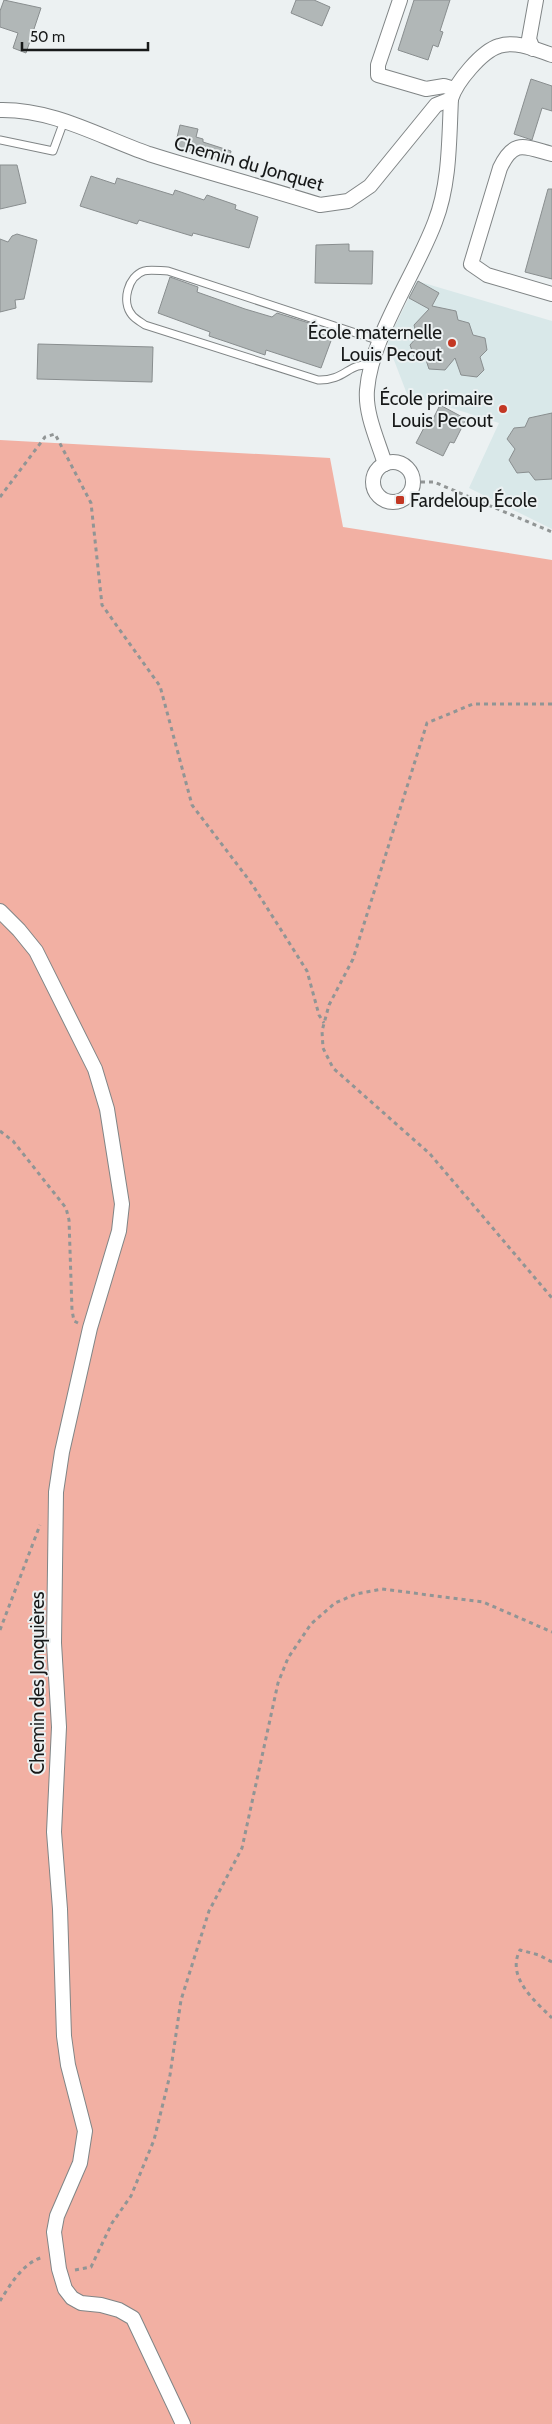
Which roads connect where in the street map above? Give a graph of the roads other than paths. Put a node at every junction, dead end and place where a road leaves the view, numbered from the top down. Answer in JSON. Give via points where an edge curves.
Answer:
{"nodes":[{"id":1,"x":400,"y":0,"type":"edge"},
{"id":2,"x":536,"y":0,"type":"edge"},
{"id":3,"x":533,"y":49,"type":"junction"},
{"id":4,"x":552,"y":55,"type":"edge"},
{"id":5,"x":452,"y":94,"type":"junction"},
{"id":6,"x":0,"y":110,"type":"edge"},
{"id":7,"x":64,"y":121,"type":"junction"},
{"id":8,"x":0,"y":140,"type":"edge"},
{"id":9,"x":552,"y":154,"type":"edge"},
{"id":10,"x":552,"y":294,"type":"edge"},
{"id":11,"x":380,"y":341,"type":"junction"},
{"id":12,"x":371,"y":366,"type":"junction"},
{"id":13,"x":385,"y":464,"type":"junction"},
{"id":14,"x":0,"y":911,"type":"edge"},
{"id":15,"x":183,"y":2424,"type":"edge"}],
"edges":[{"from":1,"to":5,"type":"street","via":[[378,65],[378,76],[426,89],[444,86]]},
{"from":2,"to":3,"type":"street","via":[[528,39]]},
{"from":3,"to":4,"type":"street"},
{"from":3,"to":5,"type":"street","via":[[518,45],[499,46],[468,69]]},
{"from":5,"to":7,"type":"street","name":"Chemin du Jonquet","via":[[436,104],[370,186],[348,201],[320,205],[148,153]]},
{"from":5,"to":11,"type":"street","via":[[445,184],[436,221]]},
{"from":6,"to":7,"type":"street","name":"Chemin du Jonquet","via":[[39,114]]},
{"from":7,"to":8,"type":"lane","via":[[52,151]]},
{"from":9,"to":10,"type":"street","via":[[523,146],[506,154],[471,264],[487,275]]},
{"from":11,"to":12,"type":"street"},
{"from":11,"to":12,"type":"lane","via":[[168,271],[145,270],[129,286],[127,302],[131,314],[145,325],[318,380],[339,378],[356,365]]},
{"from":12,"to":13,"type":"street","via":[[368,405]]},
{"from":13,"to":13,"type":"street","via":[[400,463],[412,474],[413,482],[406,496],[393,502],[385,500],[373,482],[379,468]]},
{"from":14,"to":15,"type":"street","name":"Chemin des Jonquières","via":[[36,951],[94,1069],[107,1109],[122,1204],[119,1231],[90,1328],[56,1492],[54,1644],[59,1727],[54,1832],[64,2036],[85,2131],[80,2163],[57,2216],[54,2232],[56,2255],[65,2289],[72,2298],[81,2303],[119,2310],[133,2318]]}]}
